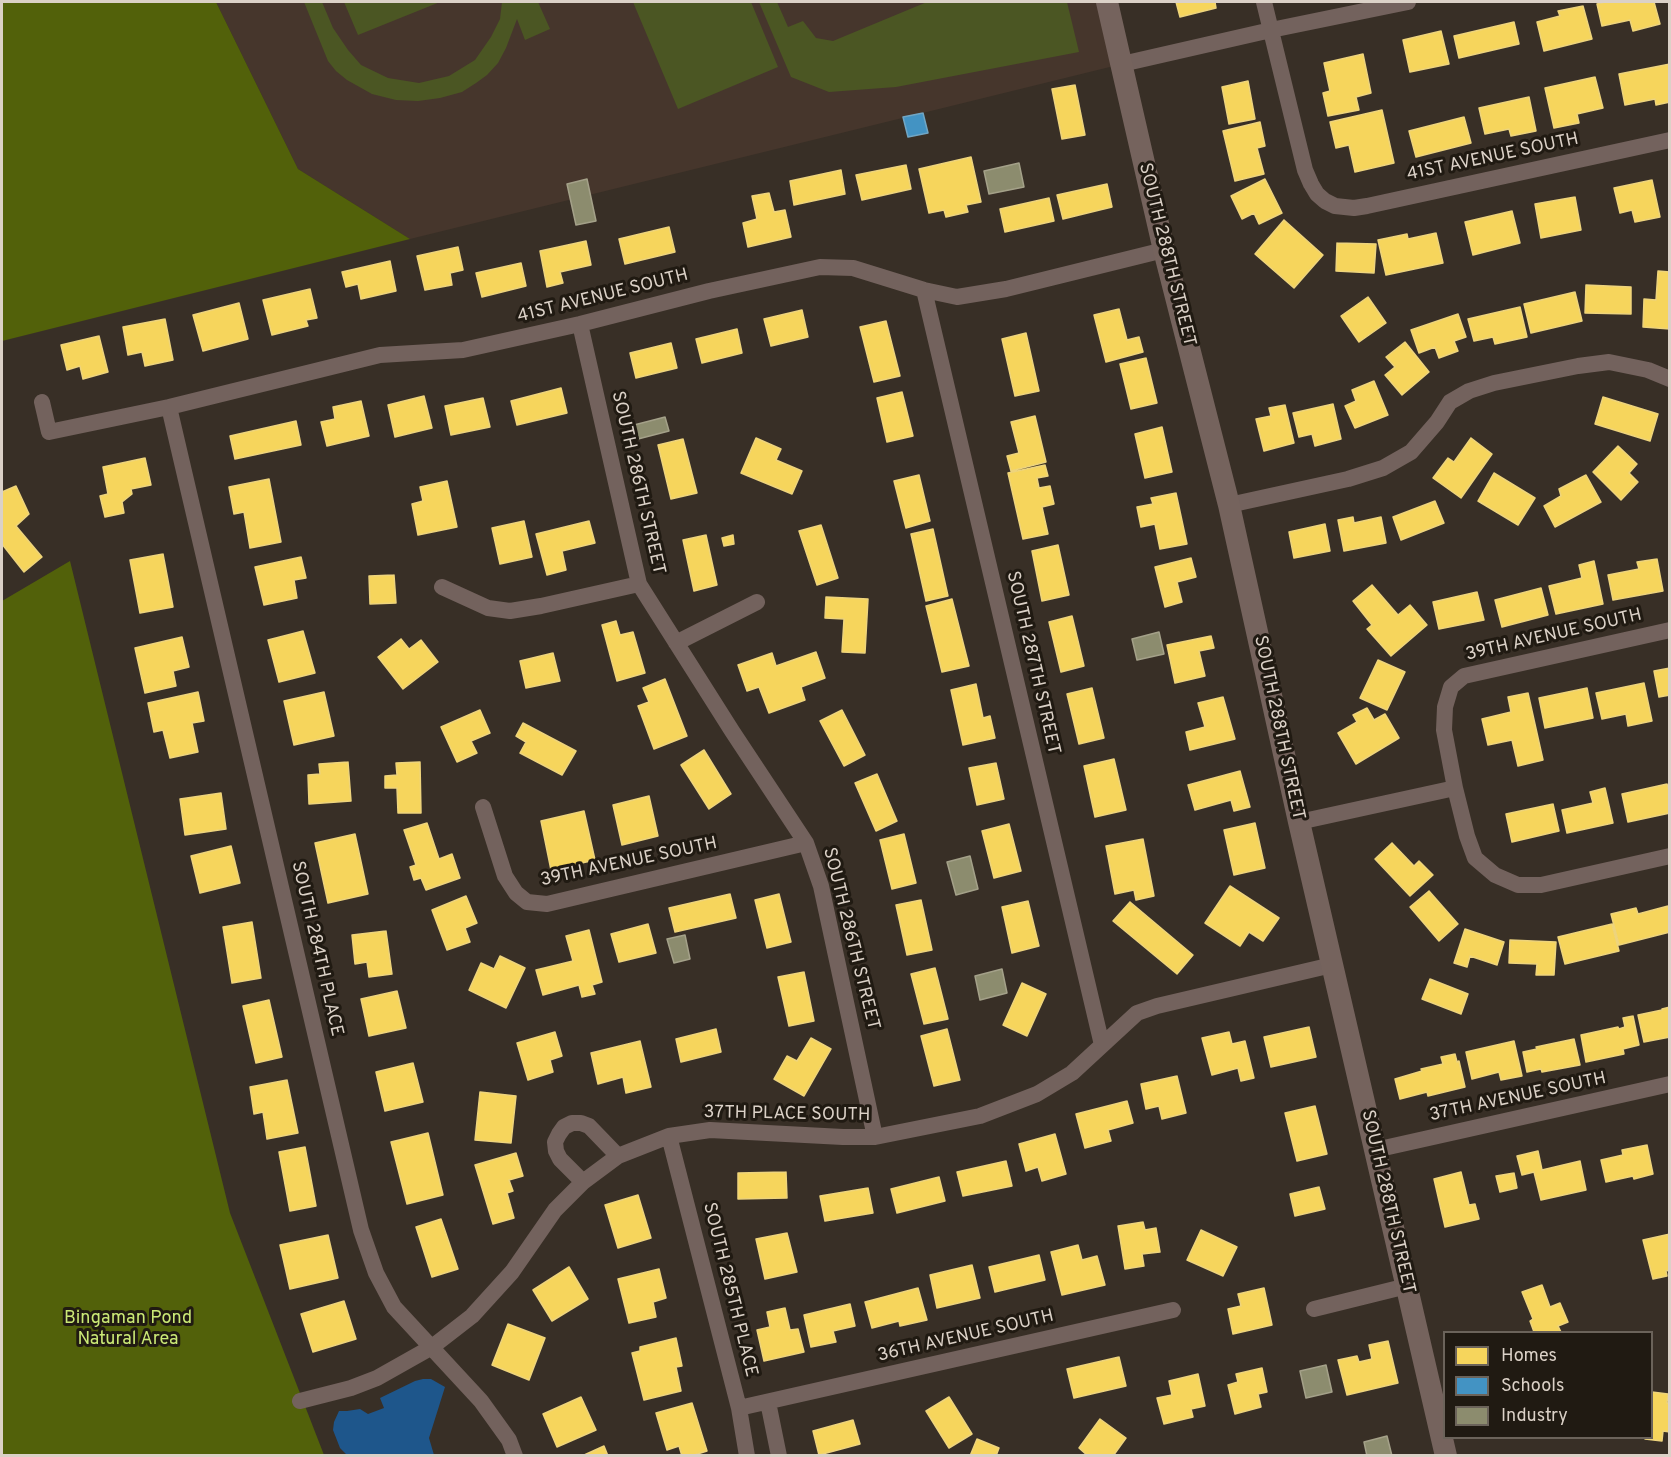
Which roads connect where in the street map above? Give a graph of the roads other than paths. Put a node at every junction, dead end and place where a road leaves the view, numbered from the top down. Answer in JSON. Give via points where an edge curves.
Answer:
{"nodes":[{"id":1,"x":1107,"y":2,"type":"edge"},
{"id":2,"x":1264,"y":2,"type":"edge"},
{"id":3,"x":1408,"y":2,"type":"edge"},
{"id":4,"x":1271,"y":30,"type":"junction"},
{"id":5,"x":1122,"y":64,"type":"junction"},
{"id":6,"x":1670,"y":140,"type":"edge"},
{"id":7,"x":1164,"y":250,"type":"junction"},
{"id":8,"x":924,"y":290,"type":"junction"},
{"id":9,"x":580,"y":324,"type":"junction"},
{"id":10,"x":1670,"y":379,"type":"edge"},
{"id":11,"x":42,"y":402,"type":"dead end"},
{"id":12,"x":170,"y":407,"type":"junction"},
{"id":13,"x":1229,"y":505,"type":"junction"},
{"id":14,"x":639,"y":584,"type":"junction"},
{"id":15,"x":442,"y":587,"type":"dead end"},
{"id":16,"x":757,"y":602,"type":"dead end"},
{"id":17,"x":1670,"y":630,"type":"edge"},
{"id":18,"x":676,"y":643,"type":"junction"},
{"id":19,"x":1455,"y":788,"type":"junction"},
{"id":20,"x":483,"y":807,"type":"dead end"},
{"id":21,"x":1299,"y":822,"type":"junction"},
{"id":22,"x":807,"y":843,"type":"junction"},
{"id":23,"x":1670,"y":856,"type":"edge"},
{"id":24,"x":1332,"y":965,"type":"junction"},
{"id":25,"x":1102,"y":1045,"type":"junction"},
{"id":26,"x":1670,"y":1084,"type":"edge"},
{"id":27,"x":669,"y":1136,"type":"junction"},
{"id":28,"x":875,"y":1137,"type":"junction"},
{"id":29,"x":1375,"y":1150,"type":"junction"},
{"id":30,"x":618,"y":1156,"type":"junction"},
{"id":31,"x":583,"y":1182,"type":"junction"},
{"id":32,"x":1407,"y":1286,"type":"junction"},
{"id":33,"x":1314,"y":1309,"type":"dead end"},
{"id":34,"x":1173,"y":1310,"type":"dead end"},
{"id":35,"x":432,"y":1347,"type":"junction"},
{"id":36,"x":300,"y":1401,"type":"dead end"},
{"id":37,"x":768,"y":1402,"type":"junction"},
{"id":38,"x":739,"y":1408,"type":"junction"},
{"id":39,"x":515,"y":1455,"type":"edge"},
{"id":40,"x":747,"y":1455,"type":"edge"},
{"id":41,"x":779,"y":1455,"type":"edge"},
{"id":42,"x":1446,"y":1455,"type":"edge"}],
"edges":[{"from":1,"to":5,"type":"main road","name":"SOUTH 288TH STREET"},
{"from":2,"to":4,"type":"street"},
{"from":3,"to":4,"type":"street"},
{"from":4,"to":5,"type":"street"},
{"from":4,"to":6,"type":"street","name":"41ST AVENUE SOUTH","via":[[1305,170],[1317,194],[1335,206],[1367,206]]},
{"from":5,"to":7,"type":"main road","name":"SOUTH 288TH STREET"},
{"from":7,"to":8,"type":"street","name":"41ST AVENUE SOUTH","via":[[977,295],[957,297]]},
{"from":7,"to":13,"type":"main road","name":"SOUTH 288TH STREET"},
{"from":8,"to":9,"type":"street","name":"41ST AVENUE SOUTH","via":[[853,268],[820,267]]},
{"from":8,"to":25,"type":"street","name":"SOUTH 287TH STREET"},
{"from":9,"to":12,"type":"street","name":"41ST AVENUE SOUTH","via":[[463,350],[380,355]]},
{"from":9,"to":14,"type":"street","name":"SOUTH 286TH STREET"},
{"from":10,"to":13,"type":"street","via":[[1648,369],[1609,362],[1494,383],[1450,402],[1411,452],[1383,468]]},
{"from":11,"to":12,"type":"street","name":"41ST AVENUE SOUTH","via":[[50,432]]},
{"from":12,"to":35,"type":"street","name":"SOUTH 284TH PLACE","via":[[362,1230],[375,1274],[394,1307]]},
{"from":13,"to":21,"type":"main road","name":"SOUTH 288TH STREET"},
{"from":14,"to":15,"type":"street","via":[[510,611],[488,608]]},
{"from":14,"to":18,"type":"street","name":"SOUTH 286TH STREET"},
{"from":16,"to":18,"type":"street"},
{"from":17,"to":19,"type":"street","name":"39TH AVENUE SOUTH","via":[[1464,676],[1451,687],[1445,707],[1444,730]]},
{"from":18,"to":22,"type":"street","name":"SOUTH 286TH STREET"},
{"from":19,"to":21,"type":"street"},
{"from":19,"to":23,"type":"street","via":[[1475,858],[1496,875],[1518,885],[1541,885]]},
{"from":20,"to":22,"type":"street","name":"39TH AVENUE SOUTH","via":[[505,876],[527,902],[547,904]]},
{"from":21,"to":24,"type":"main road","name":"SOUTH 288TH STREET"},
{"from":22,"to":28,"type":"street","name":"SOUTH 286TH STREET","via":[[821,886]]},
{"from":24,"to":25,"type":"street","name":"37TH PLACE SOUTH","via":[[1157,1006],[1137,1013]]},
{"from":24,"to":29,"type":"main road","name":"SOUTH 288TH STREET"},
{"from":25,"to":28,"type":"street","name":"37TH PLACE SOUTH","via":[[1072,1073],[1037,1094],[980,1116]]},
{"from":26,"to":29,"type":"street","name":"37TH AVENUE SOUTH"},
{"from":27,"to":28,"type":"street","name":"37TH PLACE SOUTH","via":[[710,1130]]},
{"from":27,"to":30,"type":"street"},
{"from":27,"to":38,"type":"street","name":"SOUTH 285TH PLACE"},
{"from":29,"to":32,"type":"main road","name":"SOUTH 288TH STREET"},
{"from":30,"to":31,"type":"street"},
{"from":30,"to":31,"type":"street","via":[[590,1126],[572,1123],[564,1127],[555,1142],[556,1151]]},
{"from":31,"to":35,"type":"street","via":[[555,1210],[512,1272],[472,1316]]},
{"from":32,"to":33,"type":"street"},
{"from":32,"to":42,"type":"main road","name":"SOUTH 288TH STREET"},
{"from":34,"to":37,"type":"street","name":"36TH AVENUE SOUTH"},
{"from":35,"to":36,"type":"street","via":[[377,1378]]},
{"from":35,"to":39,"type":"street","name":"SOUTH 284TH PLACE","via":[[481,1401]]},
{"from":37,"to":38,"type":"street","name":"36TH AVENUE SOUTH"},
{"from":37,"to":41,"type":"street"},
{"from":38,"to":40,"type":"street","name":"SOUTH 285TH PLACE"}]}
